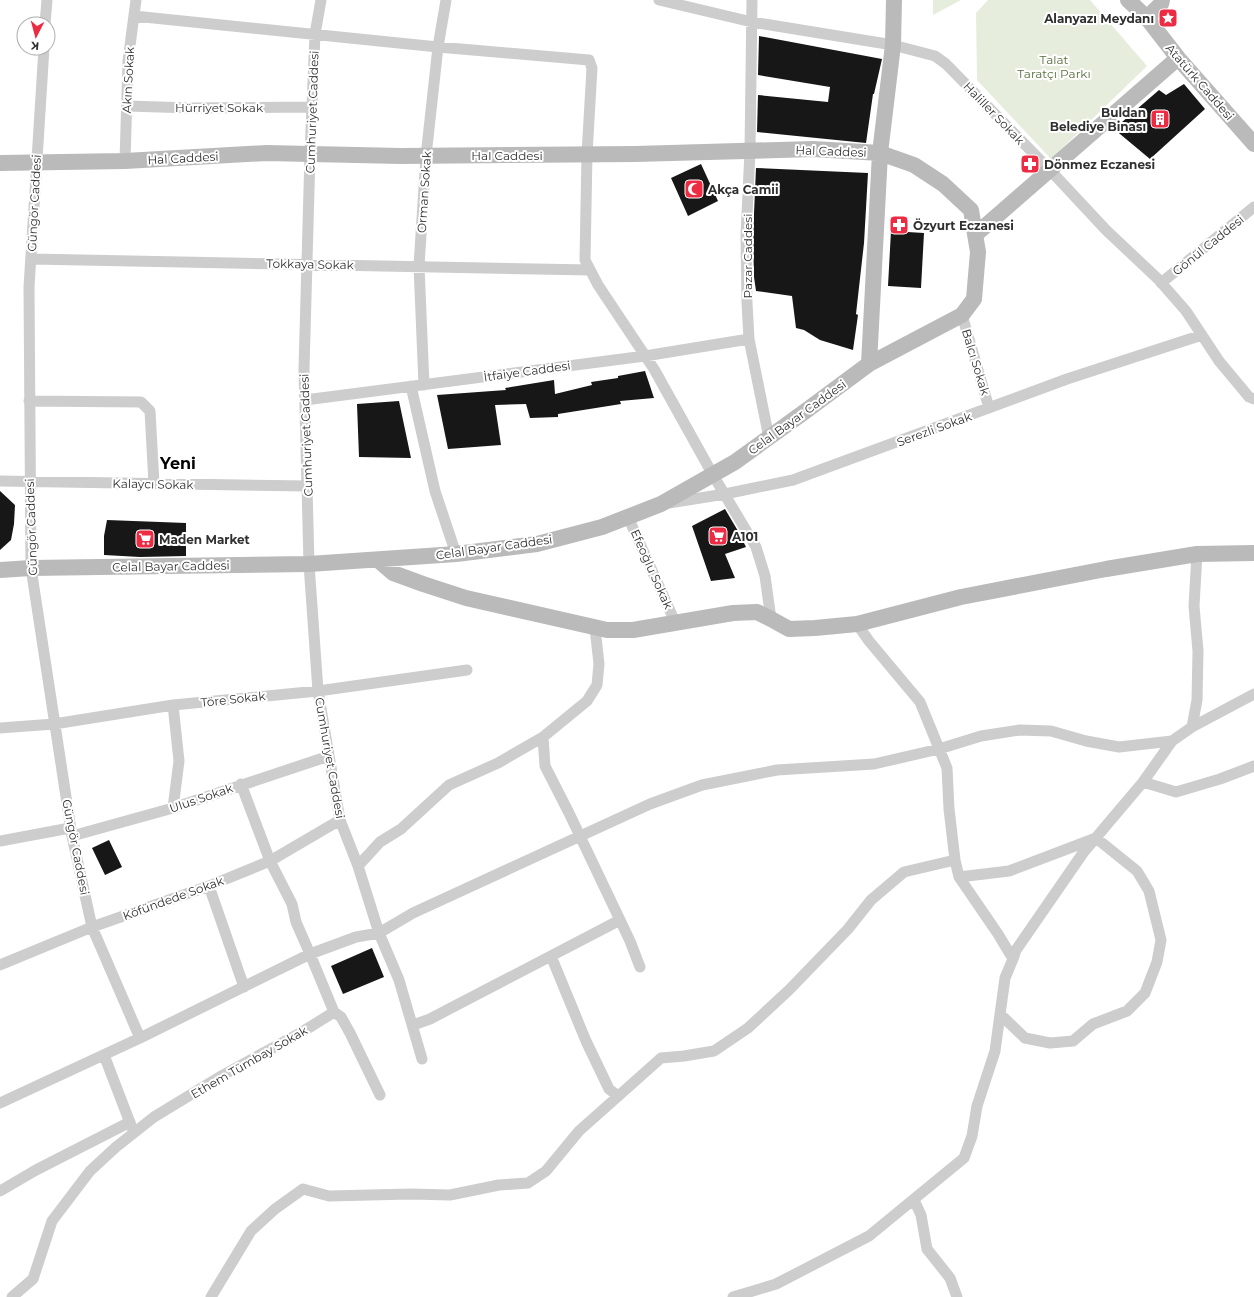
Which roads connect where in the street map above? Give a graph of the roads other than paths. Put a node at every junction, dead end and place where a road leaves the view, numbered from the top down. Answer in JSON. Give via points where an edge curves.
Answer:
{"nodes":[{"id":1,"x":47,"y":0,"type":"edge"},
{"id":2,"x":136,"y":0,"type":"edge"},
{"id":3,"x":321,"y":0,"type":"edge"},
{"id":4,"x":446,"y":0,"type":"edge"},
{"id":5,"x":660,"y":0,"type":"edge"},
{"id":6,"x":752,"y":0,"type":"edge"},
{"id":7,"x":894,"y":0,"type":"edge"},
{"id":8,"x":1128,"y":0,"type":"edge"},
{"id":9,"x":1162,"y":0,"type":"edge"},
{"id":10,"x":46,"y":16,"type":"edge"},
{"id":11,"x":134,"y":16,"type":"junction"},
{"id":12,"x":1147,"y":18,"type":"junction"},
{"id":13,"x":752,"y":22,"type":"junction"},
{"id":14,"x":315,"y":34,"type":"junction"},
{"id":15,"x":893,"y":45,"type":"junction"},
{"id":16,"x":438,"y":47,"type":"junction"},
{"id":17,"x":43,"y":56,"type":"edge"},
{"id":18,"x":1178,"y":58,"type":"junction"},
{"id":19,"x":127,"y":106,"type":"junction"},
{"id":20,"x":312,"y":107,"type":"junction"},
{"id":21,"x":1254,"y":144,"type":"edge"},
{"id":22,"x":750,"y":151,"type":"junction"},
{"id":23,"x":880,"y":153,"type":"junction"},
{"id":24,"x":310,"y":154,"type":"junction"},
{"id":25,"x":587,"y":154,"type":"junction"},
{"id":26,"x":426,"y":156,"type":"junction"},
{"id":27,"x":125,"y":161,"type":"junction"},
{"id":28,"x":36,"y":162,"type":"junction"},
{"id":29,"x":0,"y":164,"type":"edge"},
{"id":30,"x":1050,"y":170,"type":"junction"},
{"id":31,"x":1254,"y":207,"type":"edge"},
{"id":32,"x":975,"y":235,"type":"junction"},
{"id":33,"x":30,"y":259,"type":"junction"},
{"id":34,"x":307,"y":264,"type":"junction"},
{"id":35,"x":419,"y":266,"type":"junction"},
{"id":36,"x":590,"y":270,"type":"junction"},
{"id":37,"x":1161,"y":283,"type":"junction"},
{"id":38,"x":962,"y":315,"type":"junction"},
{"id":39,"x":1202,"y":335,"type":"junction"},
{"id":40,"x":749,"y":339,"type":"junction"},
{"id":41,"x":644,"y":356,"type":"junction"},
{"id":42,"x":869,"y":364,"type":"junction"},
{"id":43,"x":424,"y":385,"type":"junction"},
{"id":44,"x":411,"y":386,"type":"junction"},
{"id":45,"x":1254,"y":399,"type":"edge"},
{"id":46,"x":305,"y":400,"type":"junction"},
{"id":47,"x":29,"y":401,"type":"junction"},
{"id":48,"x":989,"y":408,"type":"junction"},
{"id":49,"x":769,"y":438,"type":"junction"},
{"id":50,"x":713,"y":475,"type":"junction"},
{"id":51,"x":0,"y":481,"type":"edge"},
{"id":52,"x":30,"y":482,"type":"junction"},
{"id":53,"x":154,"y":484,"type":"junction"},
{"id":54,"x":307,"y":486,"type":"junction"},
{"id":55,"x":725,"y":494,"type":"junction"},
{"id":56,"x":661,"y":504,"type":"junction"},
{"id":57,"x":628,"y":517,"type":"junction"},
{"id":58,"x":1254,"y":553,"type":"edge"},
{"id":59,"x":456,"y":554,"type":"junction"},
{"id":60,"x":1197,"y":554,"type":"junction"},
{"id":61,"x":378,"y":560,"type":"junction"},
{"id":62,"x":309,"y":564,"type":"junction"},
{"id":63,"x":31,"y":568,"type":"junction"},
{"id":64,"x":0,"y":570,"type":"edge"},
{"id":65,"x":771,"y":619,"type":"junction"},
{"id":66,"x":675,"y":622,"type":"junction"},
{"id":67,"x":857,"y":624,"type":"junction"},
{"id":68,"x":595,"y":628,"type":"junction"},
{"id":69,"x":467,"y":670,"type":"dead end"},
{"id":70,"x":318,"y":691,"type":"junction"},
{"id":71,"x":1254,"y":694,"type":"edge"},
{"id":72,"x":173,"y":705,"type":"junction"},
{"id":73,"x":54,"y":724,"type":"junction"},
{"id":74,"x":1192,"y":727,"type":"junction"},
{"id":75,"x":0,"y":728,"type":"edge"},
{"id":76,"x":543,"y":737,"type":"junction"},
{"id":77,"x":1172,"y":741,"type":"junction"},
{"id":78,"x":939,"y":749,"type":"junction"},
{"id":79,"x":329,"y":756,"type":"junction"},
{"id":80,"x":1254,"y":766,"type":"edge"},
{"id":81,"x":1144,"y":782,"type":"junction"},
{"id":82,"x":241,"y":784,"type":"junction"},
{"id":83,"x":173,"y":808,"type":"junction"},
{"id":84,"x":340,"y":820,"type":"junction"},
{"id":85,"x":71,"y":832,"type":"junction"},
{"id":86,"x":580,"y":836,"type":"junction"},
{"id":87,"x":1096,"y":838,"type":"junction"},
{"id":88,"x":0,"y":840,"type":"edge"},
{"id":89,"x":955,"y":860,"type":"junction"},
{"id":90,"x":270,"y":861,"type":"junction"},
{"id":91,"x":358,"y":866,"type":"junction"},
{"id":92,"x":960,"y":877,"type":"junction"},
{"id":93,"x":208,"y":886,"type":"junction"},
{"id":94,"x":620,"y":920,"type":"junction"},
{"id":95,"x":92,"y":927,"type":"junction"},
{"id":96,"x":379,"y":933,"type":"junction"},
{"id":97,"x":310,"y":954,"type":"junction"},
{"id":98,"x":551,"y":956,"type":"junction"},
{"id":99,"x":1013,"y":960,"type":"junction"},
{"id":100,"x":0,"y":965,"type":"edge"},
{"id":101,"x":640,"y":967,"type":"dead end"},
{"id":102,"x":244,"y":987,"type":"junction"},
{"id":103,"x":334,"y":1012,"type":"junction"},
{"id":104,"x":1000,"y":1014,"type":"junction"},
{"id":105,"x":413,"y":1025,"type":"junction"},
{"id":106,"x":140,"y":1038,"type":"junction"},
{"id":107,"x":104,"y":1055,"type":"junction"},
{"id":108,"x":422,"y":1059,"type":"dead end"},
{"id":109,"x":380,"y":1095,"type":"dead end"},
{"id":110,"x":618,"y":1096,"type":"junction"},
{"id":111,"x":0,"y":1103,"type":"edge"},
{"id":112,"x":132,"y":1127,"type":"junction"},
{"id":113,"x":0,"y":1191,"type":"edge"},
{"id":114,"x":914,"y":1200,"type":"junction"},
{"id":115,"x":12,"y":1297,"type":"edge"},
{"id":116,"x":211,"y":1297,"type":"edge"},
{"id":117,"x":733,"y":1297,"type":"edge"},
{"id":118,"x":957,"y":1297,"type":"edge"}],
"edges":[{"from":1,"to":10,"type":"street"},
{"from":2,"to":11,"type":"street","name":"Akın Sokak"},
{"from":3,"to":14,"type":"street","name":"Cumhuriyet Caddesi"},
{"from":4,"to":16,"type":"street","name":"Orman Sokak"},
{"from":5,"to":13,"type":"street","name":"Haliller Sokak"},
{"from":6,"to":13,"type":"street","name":"Pazar Caddesi"},
{"from":7,"to":15,"type":"street"},
{"from":8,"to":12,"type":"street","name":"Atatürk Caddesi"},
{"from":9,"to":12,"type":"street"},
{"from":11,"to":14,"type":"street"},
{"from":11,"to":19,"type":"street","name":"Akın Sokak","via":[[128,61]]},
{"from":12,"to":18,"type":"street","name":"Atatürk Caddesi"},
{"from":13,"to":15,"type":"street","name":"Haliller Sokak"},
{"from":13,"to":22,"type":"street","name":"Pazar Caddesi"},
{"from":14,"to":16,"type":"street"},
{"from":14,"to":20,"type":"street","name":"Cumhuriyet Caddesi"},
{"from":15,"to":23,"type":"street"},
{"from":15,"to":30,"type":"street","name":"Haliller Sokak","via":[[935,56],[946,64]]},
{"from":16,"to":25,"type":"street","via":[[590,60],[592,68]]},
{"from":16,"to":26,"type":"street","name":"Orman Sokak"},
{"from":17,"to":28,"type":"street","name":"Güngör Caddesi"},
{"from":18,"to":21,"type":"street","name":"Atatürk Caddesi"},
{"from":18,"to":30,"type":"street"},
{"from":19,"to":20,"type":"street","name":"Hürriyet Sokak"},
{"from":19,"to":27,"type":"street","name":"Akın Sokak"},
{"from":20,"to":24,"type":"street","name":"Cumhuriyet Caddesi"},
{"from":22,"to":23,"type":"street","name":"Hal Caddesi","via":[[813,149]]},
{"from":22,"to":25,"type":"street","name":"Hal Caddesi"},
{"from":22,"to":40,"type":"street","name":"Pazar Caddesi","via":[[746,236]]},
{"from":23,"to":32,"type":"street","name":"Hal Caddesi","via":[[914,165],[943,184],[971,210]]},
{"from":23,"to":42,"type":"street"},
{"from":24,"to":26,"type":"street","name":"Hal Caddesi"},
{"from":24,"to":27,"type":"street","name":"Hal Caddesi","via":[[266,153]]},
{"from":24,"to":34,"type":"street","name":"Cumhuriyet Caddesi"},
{"from":25,"to":26,"type":"street","name":"Hal Caddesi"},
{"from":25,"to":36,"type":"street","via":[[585,260]]},
{"from":26,"to":35,"type":"street","name":"Orman Sokak"},
{"from":27,"to":28,"type":"street","name":"Hal Caddesi"},
{"from":28,"to":29,"type":"street","name":"Hal Caddesi"},
{"from":28,"to":33,"type":"street","name":"Güngör Caddesi"},
{"from":30,"to":32,"type":"street"},
{"from":30,"to":37,"type":"street","name":"Haliller Sokak","via":[[1106,230]]},
{"from":31,"to":37,"type":"street","name":"Gönül Caddesi"},
{"from":32,"to":38,"type":"street","name":"Celal Bayar Caddesi","via":[[978,252],[974,300]]},
{"from":33,"to":34,"type":"street","name":"Tokkaya Sokak"},
{"from":33,"to":47,"type":"street","name":"Güngör Caddesi"},
{"from":34,"to":35,"type":"street","name":"Tokkaya Sokak"},
{"from":34,"to":46,"type":"street","name":"Cumhuriyet Caddesi"},
{"from":35,"to":36,"type":"street","name":"Tokkaya Sokak"},
{"from":35,"to":43,"type":"street","name":"Orman Sokak"},
{"from":36,"to":41,"type":"street"},
{"from":37,"to":39,"type":"street","name":"Haliller Sokak","via":[[1186,311]]},
{"from":38,"to":42,"type":"street","name":"Celal Bayar Caddesi"},
{"from":38,"to":48,"type":"street","name":"Balcı Sokak"},
{"from":39,"to":45,"type":"street","name":"Haliller Sokak","via":[[1218,361],[1249,397]]},
{"from":39,"to":48,"type":"street","name":"Serezli Sokak","via":[[1067,379]]},
{"from":40,"to":41,"type":"street","name":"İtfaiye Caddesi"},
{"from":40,"to":49,"type":"street","name":"Pazar Caddesi"},
{"from":41,"to":43,"type":"street","name":"İtfaiye Caddesi"},
{"from":41,"to":50,"type":"street","via":[[654,369]]},
{"from":42,"to":49,"type":"street","name":"Celal Bayar Caddesi"},
{"from":43,"to":44,"type":"street","name":"İtfaiye Caddesi"},
{"from":44,"to":46,"type":"street","name":"İtfaiye Caddesi"},
{"from":44,"to":59,"type":"street","via":[[435,491]]},
{"from":46,"to":54,"type":"street","name":"Cumhuriyet Caddesi"},
{"from":47,"to":52,"type":"street","name":"Güngör Caddesi"},
{"from":47,"to":53,"type":"street","via":[[141,402],[150,411]]},
{"from":48,"to":55,"type":"street","name":"Serezli Sokak","via":[[793,480]]},
{"from":49,"to":50,"type":"street","name":"Celal Bayar Caddesi"},
{"from":50,"to":55,"type":"street"},
{"from":50,"to":56,"type":"street","name":"Celal Bayar Caddesi"},
{"from":51,"to":52,"type":"street","name":"Kalaycı Sokak"},
{"from":52,"to":53,"type":"street","name":"Kalaycı Sokak"},
{"from":52,"to":63,"type":"street","name":"Güngör Caddesi"},
{"from":53,"to":54,"type":"street","name":"Kalaycı Sokak"},
{"from":54,"to":62,"type":"street","name":"Cumhuriyet Caddesi"},
{"from":55,"to":56,"type":"street","name":"Serezli Sokak"},
{"from":55,"to":65,"type":"street","via":[[756,546],[765,576]]},
{"from":56,"to":57,"type":"street","name":"Celal Bayar Caddesi"},
{"from":57,"to":59,"type":"street","name":"Celal Bayar Caddesi","via":[[602,527],[537,544]]},
{"from":57,"to":66,"type":"street","name":"Efeoğlu Sokak"},
{"from":58,"to":60,"type":"street"},
{"from":59,"to":61,"type":"street","name":"Celal Bayar Caddesi"},
{"from":60,"to":67,"type":"street","via":[[961,597]]},
{"from":60,"to":74,"type":"street","via":[[1194,606],[1198,650],[1197,700]]},
{"from":61,"to":62,"type":"street","name":"Celal Bayar Caddesi"},
{"from":61,"to":68,"type":"street","via":[[393,573],[466,598]]},
{"from":62,"to":63,"type":"street","name":"Celal Bayar Caddesi"},
{"from":62,"to":70,"type":"street","name":"Cumhuriyet Caddesi"},
{"from":63,"to":64,"type":"street","name":"Celal Bayar Caddesi"},
{"from":63,"to":73,"type":"street","name":"Güngör Caddesi"},
{"from":65,"to":66,"type":"street","via":[[757,612]]},
{"from":65,"to":67,"type":"street","via":[[789,629]]},
{"from":66,"to":68,"type":"street","via":[[633,630]]},
{"from":67,"to":78,"type":"street","via":[[920,702]]},
{"from":68,"to":76,"type":"street","via":[[599,664],[597,685],[587,701]]},
{"from":69,"to":70,"type":"street","name":"Töre Sokak"},
{"from":70,"to":72,"type":"street","name":"Töre Sokak"},
{"from":70,"to":79,"type":"street","name":"Cumhuriyet Caddesi"},
{"from":71,"to":74,"type":"street"},
{"from":72,"to":73,"type":"street","name":"Töre Sokak"},
{"from":72,"to":83,"type":"street","via":[[179,761]]},
{"from":73,"to":75,"type":"street","name":"Töre Sokak"},
{"from":73,"to":85,"type":"street","name":"Güngör Caddesi"},
{"from":74,"to":77,"type":"street"},
{"from":76,"to":86,"type":"street","via":[[545,766]]},
{"from":76,"to":91,"type":"street","via":[[498,763],[449,785],[401,829],[380,842]]},
{"from":77,"to":78,"type":"street","via":[[1119,748],[1086,742],[1051,731],[1020,730],[981,736]]},
{"from":77,"to":81,"type":"street"},
{"from":78,"to":86,"type":"street","via":[[874,764],[777,770],[702,785],[650,804]]},
{"from":78,"to":89,"type":"street","via":[[948,768],[949,809]]},
{"from":79,"to":82,"type":"street","name":"Ulus Sokak"},
{"from":79,"to":84,"type":"street","name":"Cumhuriyet Caddesi"},
{"from":80,"to":81,"type":"street","via":[[1176,792]]},
{"from":81,"to":87,"type":"street"},
{"from":82,"to":83,"type":"street","name":"Ulus Sokak"},
{"from":82,"to":90,"type":"street"},
{"from":83,"to":85,"type":"street","name":"Ulus Sokak"},
{"from":84,"to":90,"type":"street","name":"Köfündede Sokak"},
{"from":84,"to":91,"type":"street","name":"Cumhuriyet Caddesi"},
{"from":85,"to":88,"type":"street","name":"Ulus Sokak"},
{"from":85,"to":95,"type":"street","name":"Güngör Caddesi"},
{"from":86,"to":94,"type":"street"},
{"from":86,"to":96,"type":"street","via":[[413,913]]},
{"from":87,"to":92,"type":"street","via":[[1009,871]]},
{"from":87,"to":99,"type":"street","via":[[1083,852],[1016,950]]},
{"from":87,"to":104,"type":"street","via":[[1137,871],[1149,891],[1161,940],[1157,962],[1145,993],[1127,1011],[1093,1024],[1073,1041],[1050,1043],[1026,1038]]},
{"from":89,"to":92,"type":"street"},
{"from":89,"to":110,"type":"street","via":[[904,872],[871,900],[848,929],[748,1028],[714,1051],[661,1058]]},
{"from":90,"to":93,"type":"street","name":"Köfündede Sokak"},
{"from":90,"to":97,"type":"street","via":[[292,904],[296,922]]},
{"from":91,"to":96,"type":"street","name":"Cumhuriyet Caddesi"},
{"from":92,"to":99,"type":"street"},
{"from":93,"to":95,"type":"street","name":"Köfündede Sokak"},
{"from":93,"to":102,"type":"street"},
{"from":94,"to":98,"type":"street"},
{"from":94,"to":101,"type":"street"},
{"from":95,"to":100,"type":"street","name":"Köfündede Sokak"},
{"from":95,"to":106,"type":"street","name":"Güngör Caddesi"},
{"from":96,"to":97,"type":"street","via":[[356,937]]},
{"from":96,"to":105,"type":"street","name":"Cumhuriyet Caddesi","via":[[399,980]]},
{"from":97,"to":102,"type":"street"},
{"from":97,"to":103,"type":"street"},
{"from":98,"to":105,"type":"street","via":[[430,1019]]},
{"from":98,"to":110,"type":"street","via":[[586,1041],[609,1089]]},
{"from":99,"to":104,"type":"street","via":[[1005,978]]},
{"from":102,"to":106,"type":"street"},
{"from":103,"to":109,"type":"street","via":[[341,1017],[350,1033]]},
{"from":103,"to":112,"type":"street","name":"Ethem Tümbay Sokak","via":[[154,1117]]},
{"from":104,"to":114,"type":"street","via":[[995,1051],[964,1158]]},
{"from":105,"to":108,"type":"street","name":"Cumhuriyet Caddesi"},
{"from":106,"to":107,"type":"street"},
{"from":107,"to":111,"type":"street"},
{"from":107,"to":112,"type":"street"},
{"from":110,"to":116,"type":"street","via":[[579,1131],[546,1171],[528,1183],[499,1185],[450,1195],[329,1196],[303,1189],[275,1208],[251,1231]]},
{"from":112,"to":113,"type":"street","via":[[36,1170]]},
{"from":112,"to":115,"type":"street","name":"Ethem Tümbay Sokak","via":[[90,1171],[52,1221],[33,1279]]},
{"from":114,"to":117,"type":"street","via":[[869,1236],[776,1284]]},
{"from":114,"to":118,"type":"street","via":[[922,1215],[927,1249],[950,1278]]}]}
